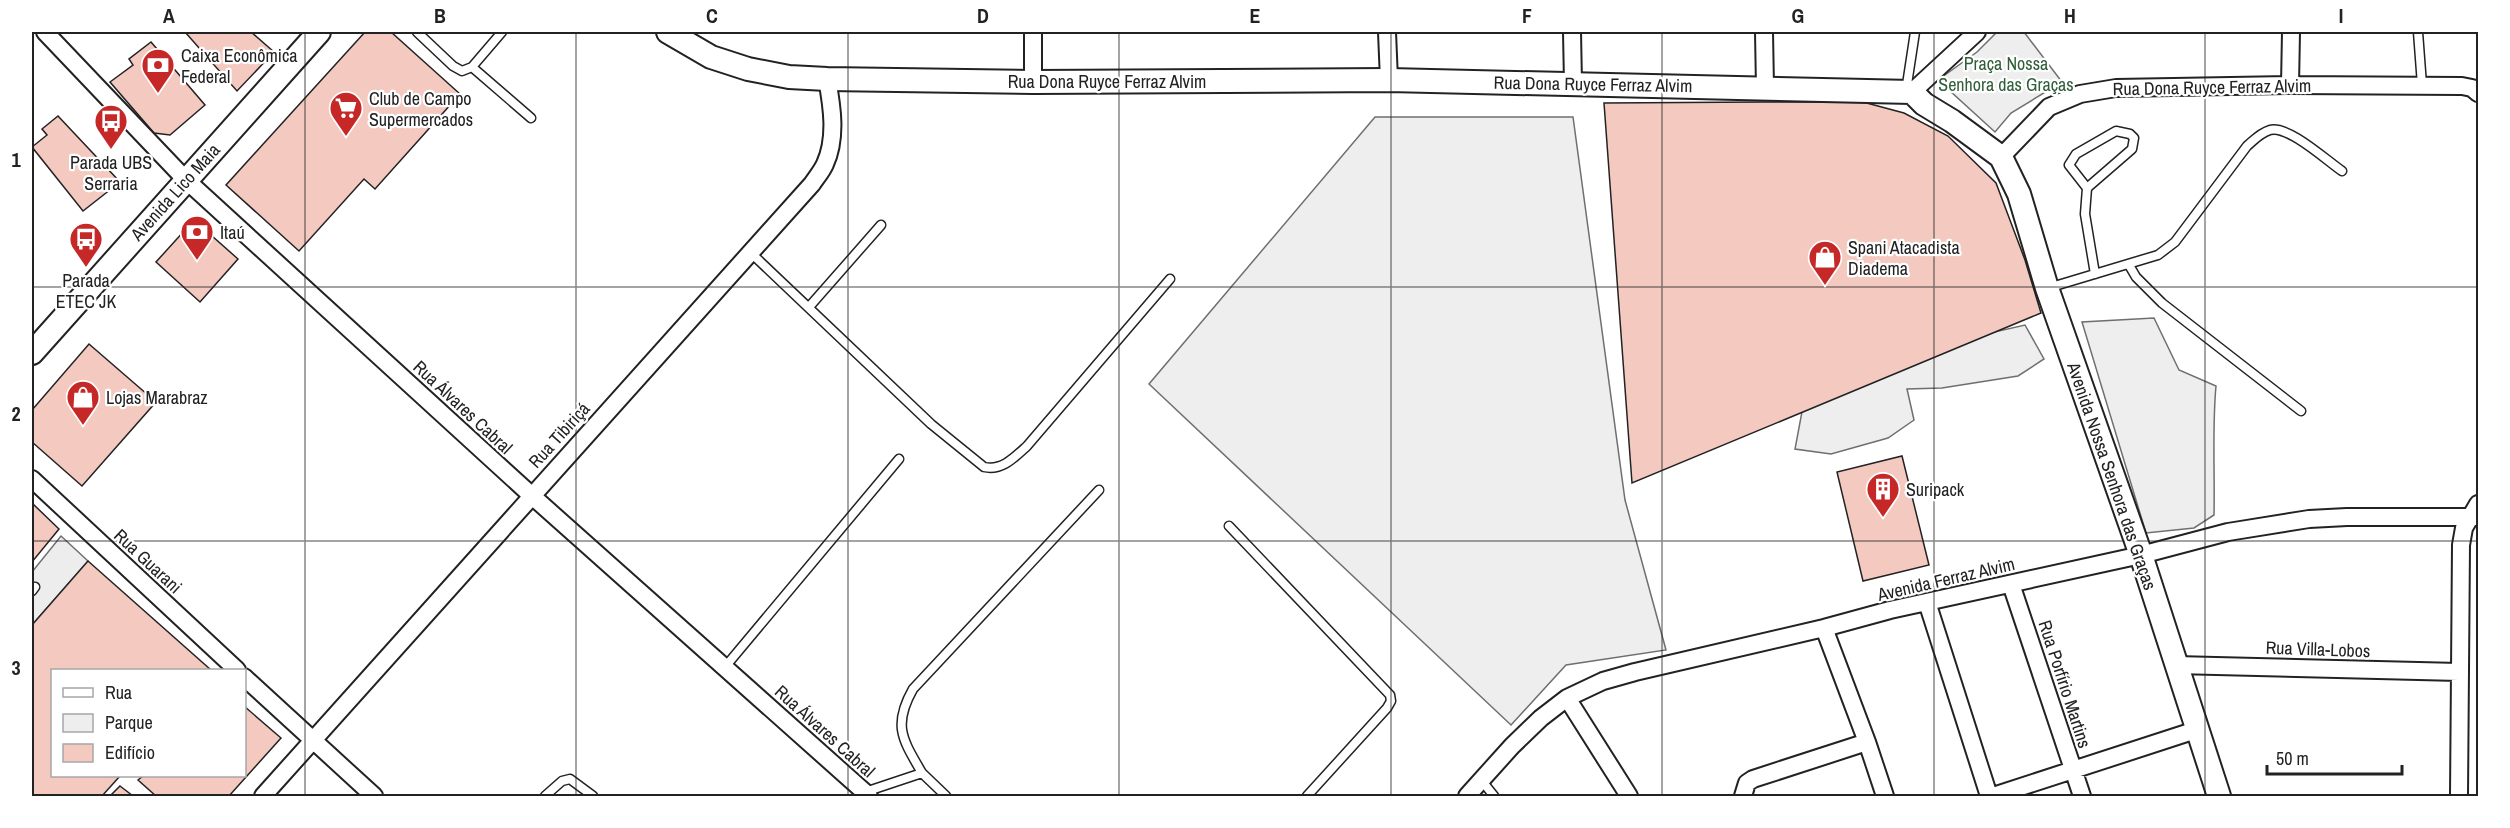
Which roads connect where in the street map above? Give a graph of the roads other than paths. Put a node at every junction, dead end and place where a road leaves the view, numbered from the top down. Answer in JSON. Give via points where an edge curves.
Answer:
{"nodes":[{"id":1,"x":45,"y":32,"type":"edge"},
{"id":2,"x":319,"y":32,"type":"edge"},
{"id":3,"x":417,"y":32,"type":"edge"},
{"id":4,"x":502,"y":32,"type":"edge"},
{"id":5,"x":668,"y":32,"type":"edge"},
{"id":6,"x":1033,"y":32,"type":"edge"},
{"id":7,"x":1387,"y":32,"type":"edge"},
{"id":8,"x":1572,"y":32,"type":"edge"},
{"id":9,"x":1764,"y":32,"type":"edge"},
{"id":10,"x":1915,"y":32,"type":"edge"},
{"id":11,"x":1977,"y":32,"type":"edge"},
{"id":12,"x":2292,"y":32,"type":"edge"},
{"id":13,"x":2418,"y":32,"type":"edge"},
{"id":14,"x":472,"y":67,"type":"junction"},
{"id":15,"x":828,"y":79,"type":"junction"},
{"id":16,"x":1389,"y":80,"type":"junction"},
{"id":17,"x":1033,"y":82,"type":"junction"},
{"id":18,"x":1573,"y":83,"type":"junction"},
{"id":19,"x":2290,"y":85,"type":"junction"},
{"id":20,"x":2422,"y":86,"type":"junction"},
{"id":21,"x":1765,"y":88,"type":"junction"},
{"id":22,"x":1909,"y":91,"type":"junction"},
{"id":23,"x":2478,"y":93,"type":"edge"},
{"id":24,"x":531,"y":118,"type":"dead end"},
{"id":25,"x":2001,"y":157,"type":"junction"},
{"id":26,"x":2342,"y":171,"type":"dead end"},
{"id":27,"x":185,"y":179,"type":"junction"},
{"id":28,"x":2087,"y":188,"type":"junction"},
{"id":29,"x":881,"y":225,"type":"dead end"},
{"id":30,"x":750,"y":252,"type":"junction"},
{"id":31,"x":2129,"y":265,"type":"junction"},
{"id":32,"x":2095,"y":274,"type":"junction"},
{"id":33,"x":1170,"y":279,"type":"dead end"},
{"id":34,"x":2047,"y":288,"type":"junction"},
{"id":35,"x":809,"y":307,"type":"junction"},
{"id":36,"x":32,"y":353,"type":"edge"},
{"id":37,"x":2301,"y":411,"type":"dead end"},
{"id":38,"x":899,"y":459,"type":"dead end"},
{"id":39,"x":32,"y":479,"type":"edge"},
{"id":40,"x":1099,"y":490,"type":"dead end"},
{"id":41,"x":531,"y":495,"type":"junction"},
{"id":42,"x":2476,"y":513,"type":"edge"},
{"id":43,"x":1229,"y":526,"type":"dead end"},
{"id":44,"x":2141,"y":555,"type":"junction"},
{"id":45,"x":2011,"y":584,"type":"junction"},
{"id":46,"x":1927,"y":602,"type":"junction"},
{"id":47,"x":1824,"y":628,"type":"junction"},
{"id":48,"x":2175,"y":664,"type":"junction"},
{"id":49,"x":725,"y":668,"type":"junction"},
{"id":50,"x":236,"y":669,"type":"edge"},
{"id":51,"x":2459,"y":672,"type":"junction"},
{"id":52,"x":246,"y":679,"type":"edge"},
{"id":53,"x":1567,"y":698,"type":"junction"},
{"id":54,"x":2196,"y":730,"type":"junction"},
{"id":55,"x":313,"y":741,"type":"junction"},
{"id":56,"x":1868,"y":742,"type":"junction"},
{"id":57,"x":2073,"y":769,"type":"junction"},
{"id":58,"x":922,"y":773,"type":"junction"},
{"id":59,"x":1482,"y":781,"type":"junction"},
{"id":60,"x":867,"y":794,"type":"edge"},
{"id":61,"x":263,"y":796,"type":"edge"},
{"id":62,"x":374,"y":796,"type":"edge"},
{"id":63,"x":545,"y":796,"type":"edge"},
{"id":64,"x":593,"y":796,"type":"edge"},
{"id":65,"x":946,"y":796,"type":"edge"},
{"id":66,"x":1307,"y":796,"type":"edge"},
{"id":67,"x":1467,"y":796,"type":"edge"},
{"id":68,"x":1494,"y":796,"type":"edge"},
{"id":69,"x":1629,"y":796,"type":"edge"},
{"id":70,"x":1743,"y":796,"type":"edge"},
{"id":71,"x":1885,"y":796,"type":"edge"},
{"id":72,"x":1991,"y":796,"type":"edge"},
{"id":73,"x":2082,"y":796,"type":"edge"},
{"id":74,"x":2219,"y":796,"type":"edge"},
{"id":75,"x":2459,"y":796,"type":"edge"}],
"edges":[{"from":1,"to":27,"type":"street","name":"Rua Álvares Cabral"},
{"from":2,"to":27,"type":"main road","name":"Avenida Lico Maia"},
{"from":3,"to":14,"type":"lane","via":[[453,66],[462,71]]},
{"from":4,"to":14,"type":"lane"},
{"from":5,"to":15,"type":"main road","name":"Rua Dona Ruyce Ferraz Alvim","via":[[711,57],[748,69]]},
{"from":6,"to":17,"type":"street"},
{"from":7,"to":16,"type":"street"},
{"from":8,"to":18,"type":"street"},
{"from":9,"to":21,"type":"street"},
{"from":10,"to":22,"type":"lane"},
{"from":11,"to":22,"type":"street"},
{"from":12,"to":19,"type":"street"},
{"from":13,"to":20,"type":"lane"},
{"from":14,"to":24,"type":"lane"},
{"from":15,"to":17,"type":"main road","name":"Rua Dona Ruyce Ferraz Alvim"},
{"from":15,"to":30,"type":"street","name":"Rua Tibiriçá","via":[[831,144],[825,164],[812,184]]},
{"from":16,"to":17,"type":"main road","name":"Rua Dona Ruyce Ferraz Alvim"},
{"from":16,"to":18,"type":"main road","name":"Rua Dona Ruyce Ferraz Alvim"},
{"from":18,"to":21,"type":"main road","name":"Rua Dona Ruyce Ferraz Alvim"},
{"from":19,"to":20,"type":"street","name":"Rua Dona Ruyce Ferraz Alvim"},
{"from":19,"to":25,"type":"street","name":"Rua Dona Ruyce Ferraz Alvim","via":[[2116,88],[2080,94],[2049,107]]},
{"from":20,"to":23,"type":"street","name":"Rua Dona Ruyce Ferraz Alvim","via":[[2462,86]]},
{"from":21,"to":22,"type":"main road","name":"Rua Dona Ruyce Ferraz Alvim"},
{"from":22,"to":25,"type":"main road"},
{"from":25,"to":34,"type":"main road","name":"Avenida Nossa Senhora das Graças","via":[[2030,224]]},
{"from":26,"to":31,"type":"lane","via":[[2290,134],[2272,129],[2247,146],[2175,242],[2158,255]]},
{"from":27,"to":36,"type":"main road","name":"Avenida Lico Maia"},
{"from":27,"to":41,"type":"street","name":"Rua Álvares Cabral"},
{"from":28,"to":28,"type":"lane","via":[[2132,149],[2134,138],[2130,134],[2116,131],[2076,154],[2069,165]]},
{"from":28,"to":32,"type":"lane","via":[[2085,214]]},
{"from":29,"to":35,"type":"lane"},
{"from":30,"to":35,"type":"lane"},
{"from":30,"to":41,"type":"street","name":"Rua Tibiriçá"},
{"from":31,"to":32,"type":"lane"},
{"from":31,"to":37,"type":"lane","via":[[2162,303]]},
{"from":32,"to":34,"type":"lane"},
{"from":33,"to":35,"type":"lane","via":[[1028,446],[993,469],[984,467],[931,424]]},
{"from":34,"to":44,"type":"main road","name":"Avenida Nossa Senhora das Graças"},
{"from":38,"to":49,"type":"lane"},
{"from":39,"to":50,"type":"street","name":"Rua Guarani"},
{"from":40,"to":58,"type":"lane","via":[[913,689],[903,707],[901,722],[905,743]]},
{"from":41,"to":49,"type":"street","name":"Rua Álvares Cabral"},
{"from":41,"to":55,"type":"street","name":"Rua Tibiriçá"},
{"from":42,"to":44,"type":"street","name":"Avenida Ferraz Alvim","via":[[2309,519],[2228,532]]},
{"from":42,"to":51,"type":"street","via":[[2464,528],[2461,545]]},
{"from":43,"to":66,"type":"lane","via":[[1390,695],[1388,708]]},
{"from":44,"to":45,"type":"street","name":"Avenida Ferraz Alvim"},
{"from":44,"to":48,"type":"main road","name":"Avenida Nossa Senhora das Graças"},
{"from":45,"to":46,"type":"street","name":"Avenida Ferraz Alvim"},
{"from":45,"to":57,"type":"street","name":"Rua Porfírio Martins"},
{"from":46,"to":47,"type":"street","name":"Avenida Ferraz Alvim"},
{"from":46,"to":72,"type":"street"},
{"from":47,"to":53,"type":"street","name":"Avenida Ferraz Alvim","via":[[1635,672],[1603,681]]},
{"from":47,"to":56,"type":"street"},
{"from":48,"to":51,"type":"street","name":"Rua Villa-Lobos"},
{"from":48,"to":54,"type":"main road","name":"Avenida Nossa Senhora das Graças"},
{"from":49,"to":60,"type":"street","name":"Rua Álvares Cabral"},
{"from":51,"to":75,"type":"street"},
{"from":52,"to":55,"type":"street"},
{"from":53,"to":59,"type":"street","name":"Avenida Ferraz Alvim","via":[[1534,725]]},
{"from":53,"to":69,"type":"street"},
{"from":54,"to":57,"type":"street"},
{"from":54,"to":74,"type":"main road","name":"Avenida Nossa Senhora das Graças"},
{"from":55,"to":61,"type":"street","name":"Rua Tibiriçá"},
{"from":55,"to":62,"type":"street"},
{"from":56,"to":70,"type":"street","via":[[1753,779],[1747,783]]},
{"from":56,"to":71,"type":"street"},
{"from":57,"to":72,"type":"street"},
{"from":57,"to":73,"type":"street","name":"Rua Porfírio Martins"},
{"from":58,"to":60,"type":"lane"},
{"from":58,"to":65,"type":"lane"},
{"from":59,"to":67,"type":"street","name":"Avenida Ferraz Alvim"},
{"from":59,"to":68,"type":"lane"},
{"from":63,"to":64,"type":"lane","via":[[570,779]]}]}
